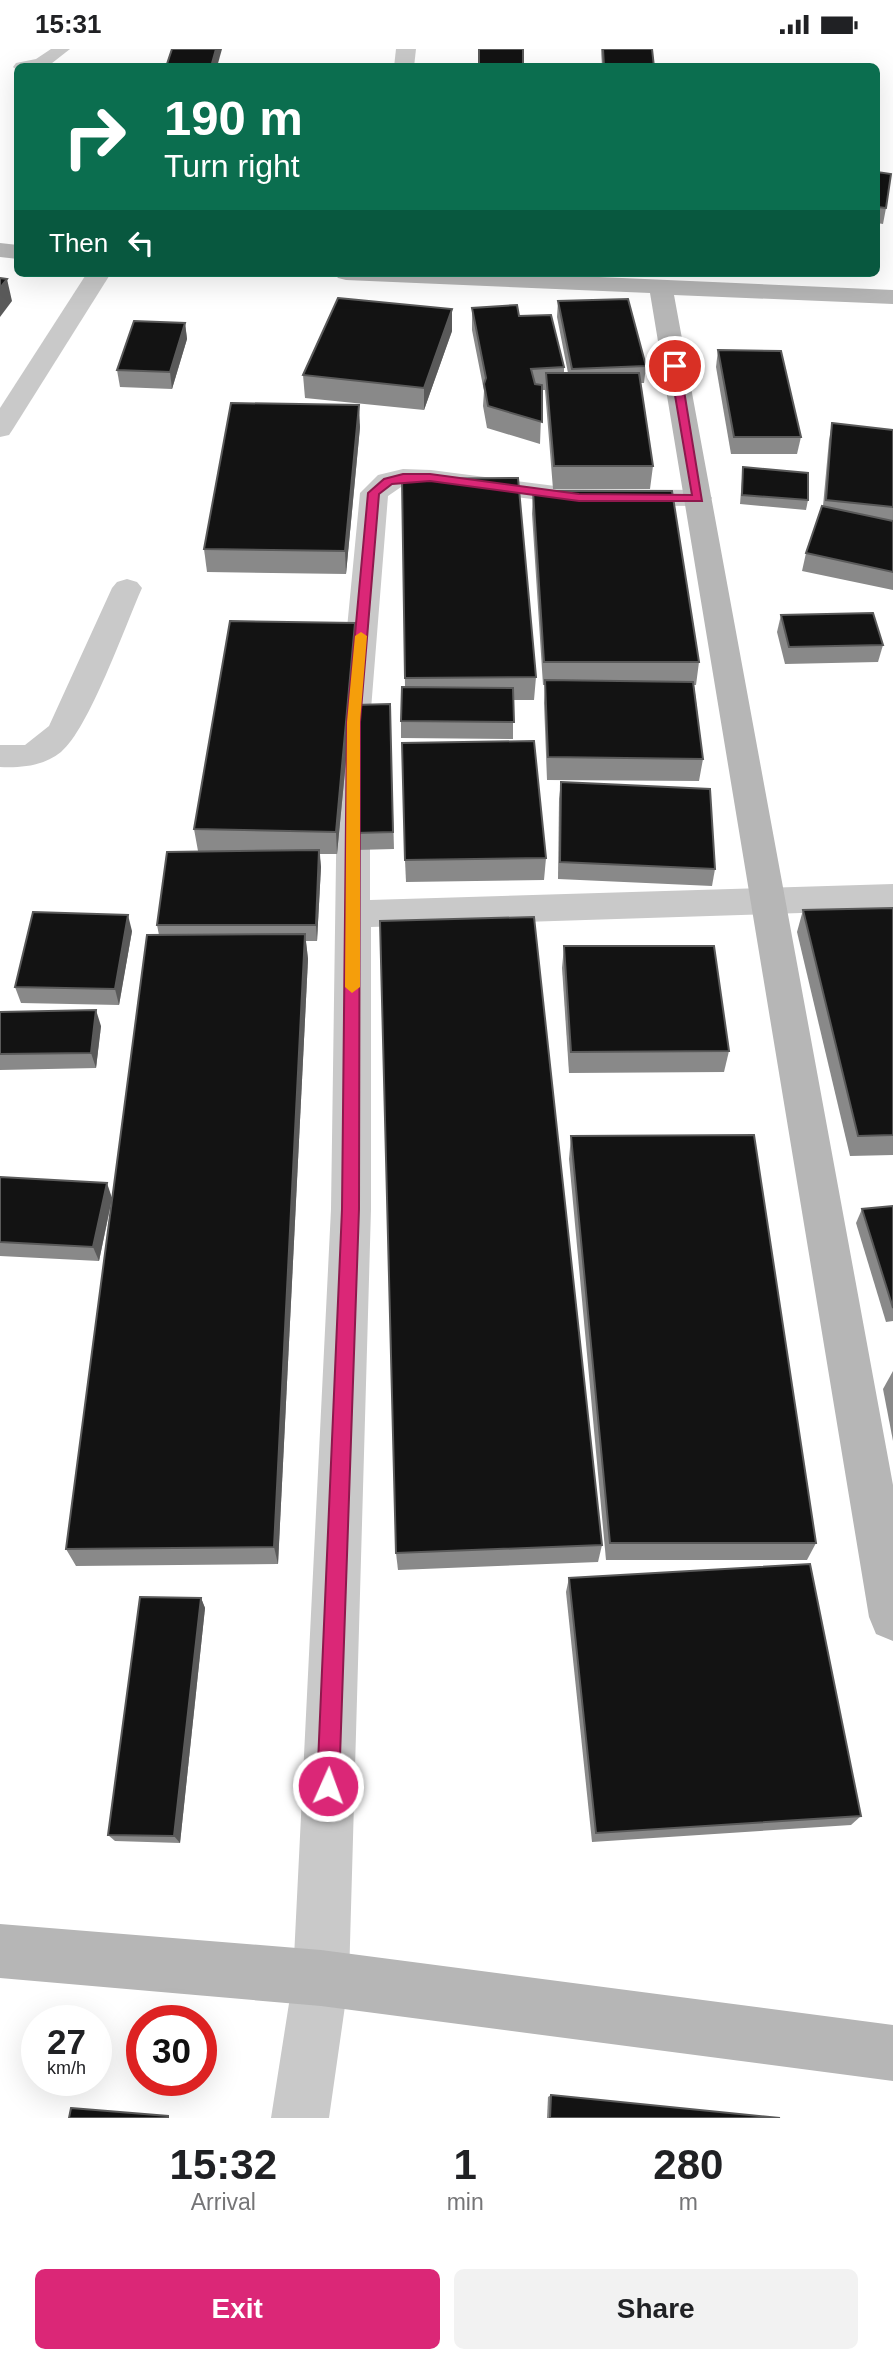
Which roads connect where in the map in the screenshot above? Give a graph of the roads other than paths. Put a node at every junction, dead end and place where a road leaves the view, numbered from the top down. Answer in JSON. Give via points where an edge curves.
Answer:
{"nodes":[{"id":1,"x":62,"y":49,"type":"edge"},
{"id":2,"x":42,"y":63,"type":"edge"},
{"id":3,"x":96,"y":277,"type":"edge"},
{"id":4,"x":440,"y":277,"type":"edge"},
{"id":5,"x":662,"y":287,"type":"junction"},
{"id":6,"x":893,"y":297,"type":"edge"},
{"id":7,"x":0,"y":429,"type":"edge"},
{"id":8,"x":698,"y":498,"type":"junction"},
{"id":9,"x":127,"y":588,"type":"dead end"},
{"id":10,"x":0,"y":756,"type":"edge"},
{"id":11,"x":893,"y":898,"type":"edge"},
{"id":12,"x":768,"y":902,"type":"junction"},
{"id":13,"x":353,"y":914,"type":"junction"},
{"id":14,"x":893,"y":1617,"type":"edge"},
{"id":15,"x":0,"y":1951,"type":"edge"},
{"id":16,"x":321,"y":1978,"type":"junction"},
{"id":17,"x":893,"y":2053,"type":"edge"},
{"id":18,"x":300,"y":2118,"type":"edge"}],
"edges":[{"from":1,"to":2,"type":"lane"},
{"from":3,"to":7,"type":"street"},
{"from":4,"to":5,"type":"street"},
{"from":5,"to":6,"type":"street"},
{"from":5,"to":8,"type":"street"},
{"from":8,"to":12,"type":"street"},
{"from":8,"to":13,"type":"street","via":[[579,497],[403,477],[388,481],[374,493],[354,722]]},
{"from":9,"to":10,"type":"street","via":[[63,731],[49,747],[24,758]]},
{"from":11,"to":12,"type":"street"},
{"from":12,"to":13,"type":"street"},
{"from":12,"to":14,"type":"street"},
{"from":13,"to":16,"type":"street","via":[[351,1209]]},
{"from":15,"to":16,"type":"street"},
{"from":16,"to":17,"type":"street"},
{"from":16,"to":18,"type":"street"}]}
